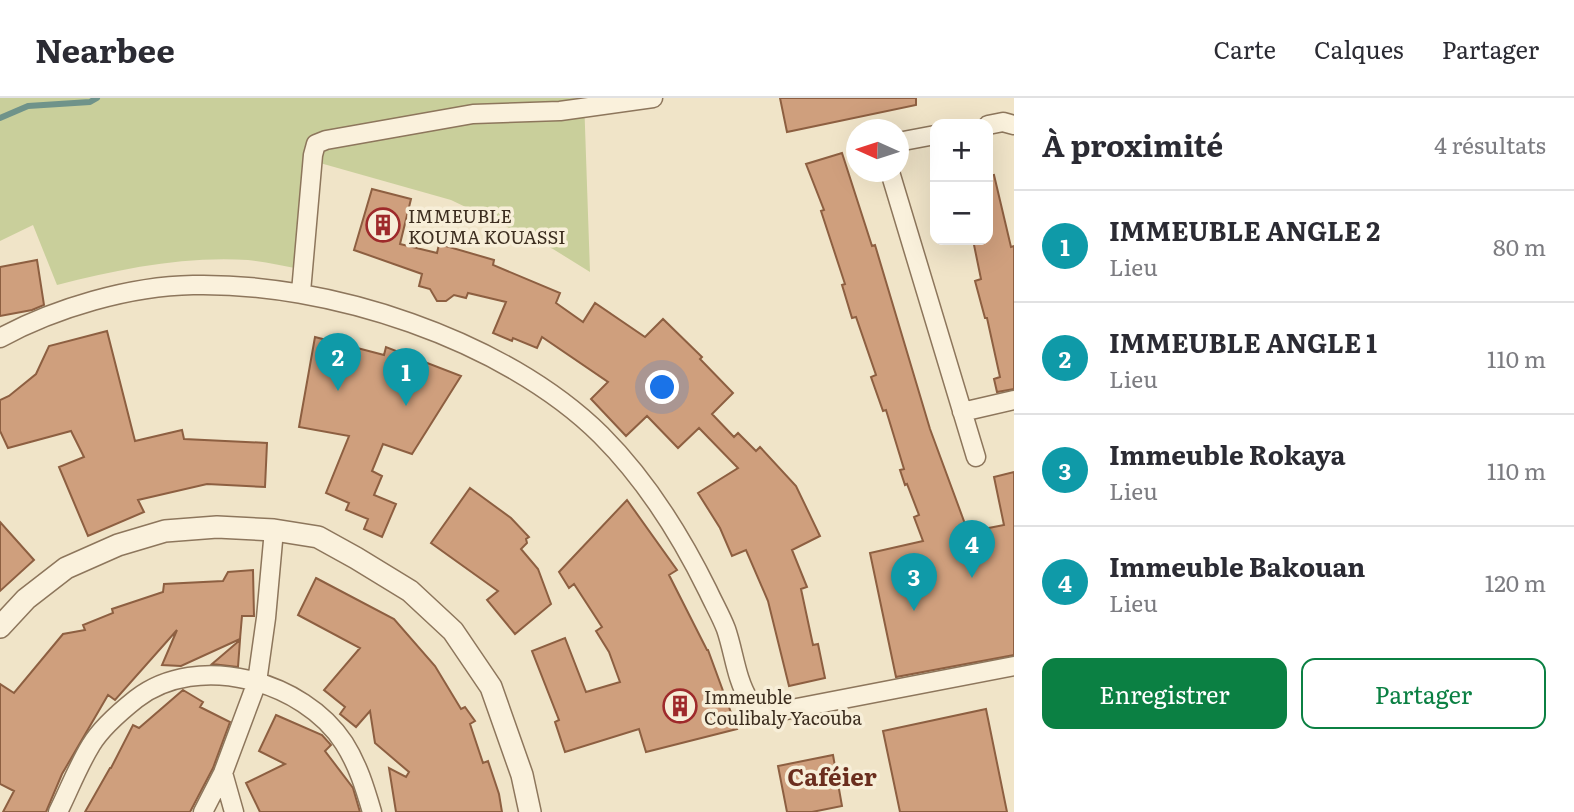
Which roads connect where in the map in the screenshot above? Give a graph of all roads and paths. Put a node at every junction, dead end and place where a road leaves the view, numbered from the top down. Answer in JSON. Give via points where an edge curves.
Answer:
{"nodes":[{"id":1,"x":653,"y":98,"type":"edge"},
{"id":2,"x":993,"y":124,"type":"edge"},
{"id":3,"x":1014,"y":125,"type":"edge"},
{"id":4,"x":930,"y":136,"type":"edge"},
{"id":5,"x":909,"y":140,"type":"edge"},
{"id":6,"x":893,"y":182,"type":"edge"},
{"id":7,"x":301,"y":292,"type":"junction"},
{"id":8,"x":0,"y":338,"type":"edge"},
{"id":9,"x":1014,"y":400,"type":"edge"},
{"id":10,"x":962,"y":411,"type":"junction"},
{"id":11,"x":976,"y":457,"type":"dead end"},
{"id":12,"x":274,"y":530,"type":"junction"},
{"id":13,"x":0,"y":627,"type":"edge"},
{"id":14,"x":1014,"y":666,"type":"edge"},
{"id":15,"x":257,"y":682,"type":"junction"},
{"id":16,"x":222,"y":773,"type":"junction"},
{"id":17,"x":58,"y":812,"type":"edge"},
{"id":18,"x":203,"y":812,"type":"edge"},
{"id":19,"x":234,"y":812,"type":"edge"},
{"id":20,"x":372,"y":812,"type":"edge"},
{"id":21,"x":530,"y":812,"type":"edge"}],
"edges":[{"from":1,"to":7,"type":"street","via":[[560,111],[473,114],[316,144]]},
{"from":2,"to":3,"type":"street"},
{"from":4,"to":5,"type":"street"},
{"from":6,"to":10,"type":"street"},
{"from":7,"to":8,"type":"street","via":[[191,285],[128,293],[58,312]]},
{"from":7,"to":14,"type":"street","via":[[439,334],[550,394],[600,434],[644,483],[688,552],[725,628],[743,689],[760,711],[776,712]]},
{"from":9,"to":10,"type":"street"},
{"from":10,"to":11,"type":"street"},
{"from":12,"to":13,"type":"street","via":[[217,527],[165,531],[118,545],[66,568],[26,598]]},
{"from":12,"to":15,"type":"street"},
{"from":12,"to":21,"type":"street","via":[[318,537],[356,558],[410,591],[453,631],[491,687]]},
{"from":15,"to":16,"type":"street"},
{"from":15,"to":17,"type":"street","via":[[197,676],[166,683],[137,698],[92,743]]},
{"from":15,"to":20,"type":"street","via":[[306,704],[344,741],[361,774]]},
{"from":16,"to":18,"type":"street"},
{"from":16,"to":19,"type":"street"}]}
